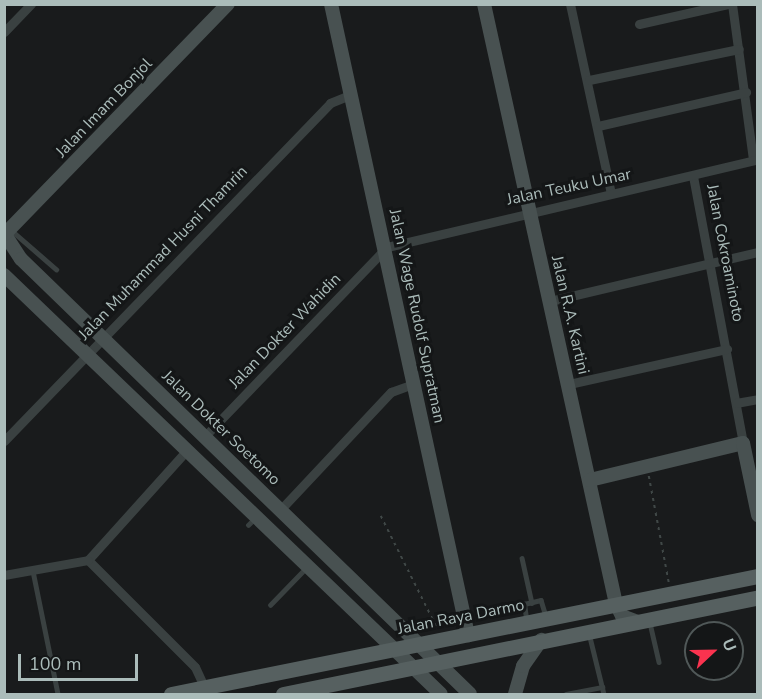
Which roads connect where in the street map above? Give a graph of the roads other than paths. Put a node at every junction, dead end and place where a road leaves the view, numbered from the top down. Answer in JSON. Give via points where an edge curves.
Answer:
{"nodes":[{"id":1,"x":32,"y":4,"type":"edge"},
{"id":2,"x":228,"y":4,"type":"edge"},
{"id":3,"x":331,"y":4,"type":"edge"},
{"id":4,"x":484,"y":4,"type":"edge"},
{"id":5,"x":570,"y":4,"type":"edge"},
{"id":6,"x":730,"y":4,"type":"edge"},
{"id":7,"x":639,"y":24,"type":"dead end"},
{"id":8,"x":4,"y":32,"type":"edge"},
{"id":9,"x":739,"y":49,"type":"junction"},
{"id":10,"x":589,"y":80,"type":"junction"},
{"id":11,"x":746,"y":93,"type":"junction"},
{"id":12,"x":350,"y":95,"type":"junction"},
{"id":13,"x":598,"y":126,"type":"junction"},
{"id":14,"x":755,"y":160,"type":"edge"},
{"id":15,"x":693,"y":176,"type":"junction"},
{"id":16,"x":611,"y":193,"type":"junction"},
{"id":17,"x":529,"y":211,"type":"junction"},
{"id":18,"x":7,"y":232,"type":"edge"},
{"id":19,"x":387,"y":247,"type":"junction"},
{"id":20,"x":758,"y":252,"type":"edge"},
{"id":21,"x":710,"y":263,"type":"junction"},
{"id":22,"x":56,"y":269,"type":"dead end"},
{"id":23,"x":4,"y":275,"type":"edge"},
{"id":24,"x":550,"y":301,"type":"junction"},
{"id":25,"x":103,"y":338,"type":"junction"},
{"id":26,"x":727,"y":349,"type":"junction"},
{"id":27,"x":88,"y":354,"type":"junction"},
{"id":28,"x":413,"y":384,"type":"junction"},
{"id":29,"x":570,"y":384,"type":"junction"},
{"id":30,"x":758,"y":399,"type":"edge"},
{"id":31,"x":736,"y":403,"type":"junction"},
{"id":32,"x":205,"y":436,"type":"junction"},
{"id":33,"x":4,"y":441,"type":"edge"},
{"id":34,"x":743,"y":443,"type":"junction"},
{"id":35,"x":188,"y":449,"type":"junction"},
{"id":36,"x":590,"y":480,"type":"junction"},
{"id":37,"x":281,"y":509,"type":"junction"},
{"id":38,"x":758,"y":514,"type":"edge"},
{"id":39,"x":522,"y":558,"type":"dead end"},
{"id":40,"x":88,"y":560,"type":"junction"},
{"id":41,"x":309,"y":565,"type":"junction"},
{"id":42,"x":33,"y":571,"type":"junction"},
{"id":43,"x":4,"y":575,"type":"edge"},
{"id":44,"x":758,"y":576,"type":"edge"},
{"id":45,"x":758,"y":597,"type":"edge"},
{"id":46,"x":532,"y":603,"type":"junction"},
{"id":47,"x":616,"y":604,"type":"junction"},
{"id":48,"x":270,"y":605,"type":"dead end"},
{"id":49,"x":546,"y":619,"type":"junction"},
{"id":50,"x":644,"y":621,"type":"junction"},
{"id":51,"x":527,"y":623,"type":"junction"},
{"id":52,"x":589,"y":632,"type":"junction"},
{"id":53,"x":468,"y":635,"type":"junction"},
{"id":54,"x":541,"y":640,"type":"junction"},
{"id":55,"x":417,"y":644,"type":"junction"},
{"id":56,"x":394,"y":648,"type":"junction"},
{"id":57,"x":436,"y":662,"type":"junction"},
{"id":58,"x":659,"y":662,"type":"dead end"},
{"id":59,"x":413,"y":668,"type":"junction"},
{"id":60,"x":602,"y":687,"type":"junction"},
{"id":61,"x":205,"y":688,"type":"junction"},
{"id":62,"x":58,"y":694,"type":"edge"},
{"id":63,"x":171,"y":694,"type":"edge"},
{"id":64,"x":283,"y":694,"type":"edge"},
{"id":65,"x":441,"y":694,"type":"edge"},
{"id":66,"x":470,"y":694,"type":"edge"},
{"id":67,"x":514,"y":694,"type":"edge"},
{"id":68,"x":566,"y":694,"type":"edge"},
{"id":69,"x":604,"y":694,"type":"edge"}],
"edges":[{"from":1,"to":8,"type":"street"},
{"from":2,"to":18,"type":"street","name":"Jalan Imam Bonjol"},
{"from":3,"to":12,"type":"street","name":"Jalan Wage Rudolf Supratman"},
{"from":4,"to":17,"type":"street","name":"Jalan R.A. Kartini"},
{"from":5,"to":10,"type":"street"},
{"from":6,"to":7,"type":"street"},
{"from":6,"to":9,"type":"street"},
{"from":9,"to":10,"type":"street"},
{"from":9,"to":11,"type":"street"},
{"from":10,"to":13,"type":"street"},
{"from":11,"to":13,"type":"street"},
{"from":11,"to":14,"type":"street"},
{"from":12,"to":19,"type":"street","name":"Jalan Wage Rudolf Supratman"},
{"from":12,"to":25,"type":"street","name":"Jalan Muhammad Husni Thamrin","via":[[330,102]]},
{"from":13,"to":16,"type":"street"},
{"from":14,"to":15,"type":"street","name":"Jalan Teuku Umar"},
{"from":15,"to":16,"type":"street","name":"Jalan Teuku Umar"},
{"from":15,"to":21,"type":"street","name":"Jalan Cokroaminoto"},
{"from":16,"to":17,"type":"street","name":"Jalan Teuku Umar"},
{"from":17,"to":19,"type":"street","name":"Jalan Teuku Umar"},
{"from":17,"to":24,"type":"street","name":"Jalan R.A. Kartini"},
{"from":18,"to":22,"type":"lane","via":[[26,237]]},
{"from":18,"to":25,"type":"street","name":"Jalan Dokter Soetomo","via":[[21,259]]},
{"from":19,"to":28,"type":"street","name":"Jalan Wage Rudolf Supratman"},
{"from":19,"to":32,"type":"street","name":"Jalan Dokter Wahidin"},
{"from":20,"to":21,"type":"street"},
{"from":21,"to":24,"type":"street"},
{"from":21,"to":26,"type":"street","name":"Jalan Cokroaminoto"},
{"from":23,"to":27,"type":"street"},
{"from":24,"to":29,"type":"street","name":"Jalan R.A. Kartini"},
{"from":25,"to":27,"type":"street","name":"Jalan Muhammad Husni Thamrin"},
{"from":25,"to":32,"type":"street","name":"Jalan Dokter Soetomo"},
{"from":26,"to":29,"type":"street"},
{"from":26,"to":31,"type":"street","name":"Jalan Cokroaminoto"},
{"from":27,"to":33,"type":"street","name":"Jalan Muhammad Husni Thamrin"},
{"from":27,"to":35,"type":"street"},
{"from":28,"to":37,"type":"street","via":[[391,392]]},
{"from":28,"to":53,"type":"street","name":"Jalan Wage Rudolf Supratman"},
{"from":29,"to":36,"type":"street","name":"Jalan R.A. Kartini"},
{"from":30,"to":31,"type":"street"},
{"from":31,"to":34,"type":"street","name":"Jalan Cokroaminoto"},
{"from":32,"to":37,"type":"street","name":"Jalan Dokter Soetomo"},
{"from":34,"to":36,"type":"street"},
{"from":34,"to":38,"type":"street","name":"Jalan Cokroaminoto"},
{"from":35,"to":40,"type":"street"},
{"from":35,"to":41,"type":"street","via":[[252,520]]},
{"from":36,"to":47,"type":"street","name":"Jalan R.A. Kartini"},
{"from":37,"to":55,"type":"street","name":"Jalan Dokter Soetomo"},
{"from":39,"to":46,"type":"lane"},
{"from":40,"to":42,"type":"street"},
{"from":40,"to":61,"type":"street","via":[[195,667]]},
{"from":41,"to":48,"type":"lane"},
{"from":41,"to":56,"type":"street"},
{"from":42,"to":43,"type":"street"},
{"from":42,"to":62,"type":"lane"},
{"from":44,"to":47,"type":"main road","name":"Jalan Raya Darmo"},
{"from":45,"to":50,"type":"main road"},
{"from":46,"to":49,"type":"lane","via":[[542,601]]},
{"from":46,"to":51,"type":"lane","via":[[523,605]]},
{"from":47,"to":49,"type":"main road","name":"Jalan Raya Darmo"},
{"from":47,"to":50,"type":"street","via":[[622,616]]},
{"from":49,"to":51,"type":"main road","name":"Jalan Raya Darmo"},
{"from":50,"to":52,"type":"main road"},
{"from":50,"to":58,"type":"lane"},
{"from":51,"to":53,"type":"main road","name":"Jalan Raya Darmo"},
{"from":52,"to":54,"type":"main road"},
{"from":52,"to":60,"type":"lane"},
{"from":53,"to":55,"type":"main road","name":"Jalan Raya Darmo"},
{"from":54,"to":57,"type":"main road"},
{"from":54,"to":67,"type":"street","via":[[523,666]]},
{"from":55,"to":56,"type":"main road","name":"Jalan Raya Darmo"},
{"from":55,"to":57,"type":"street","name":"Jalan Dokter Soetomo"},
{"from":56,"to":59,"type":"street"},
{"from":56,"to":61,"type":"main road","name":"Jalan Raya Darmo"},
{"from":57,"to":59,"type":"main road"},
{"from":57,"to":66,"type":"street","name":"Jalan Dokter Soetomo"},
{"from":59,"to":64,"type":"main road"},
{"from":59,"to":65,"type":"street"},
{"from":60,"to":68,"type":"lane"},
{"from":60,"to":69,"type":"lane"},
{"from":61,"to":63,"type":"main road","name":"Jalan Raya Darmo"}]}
